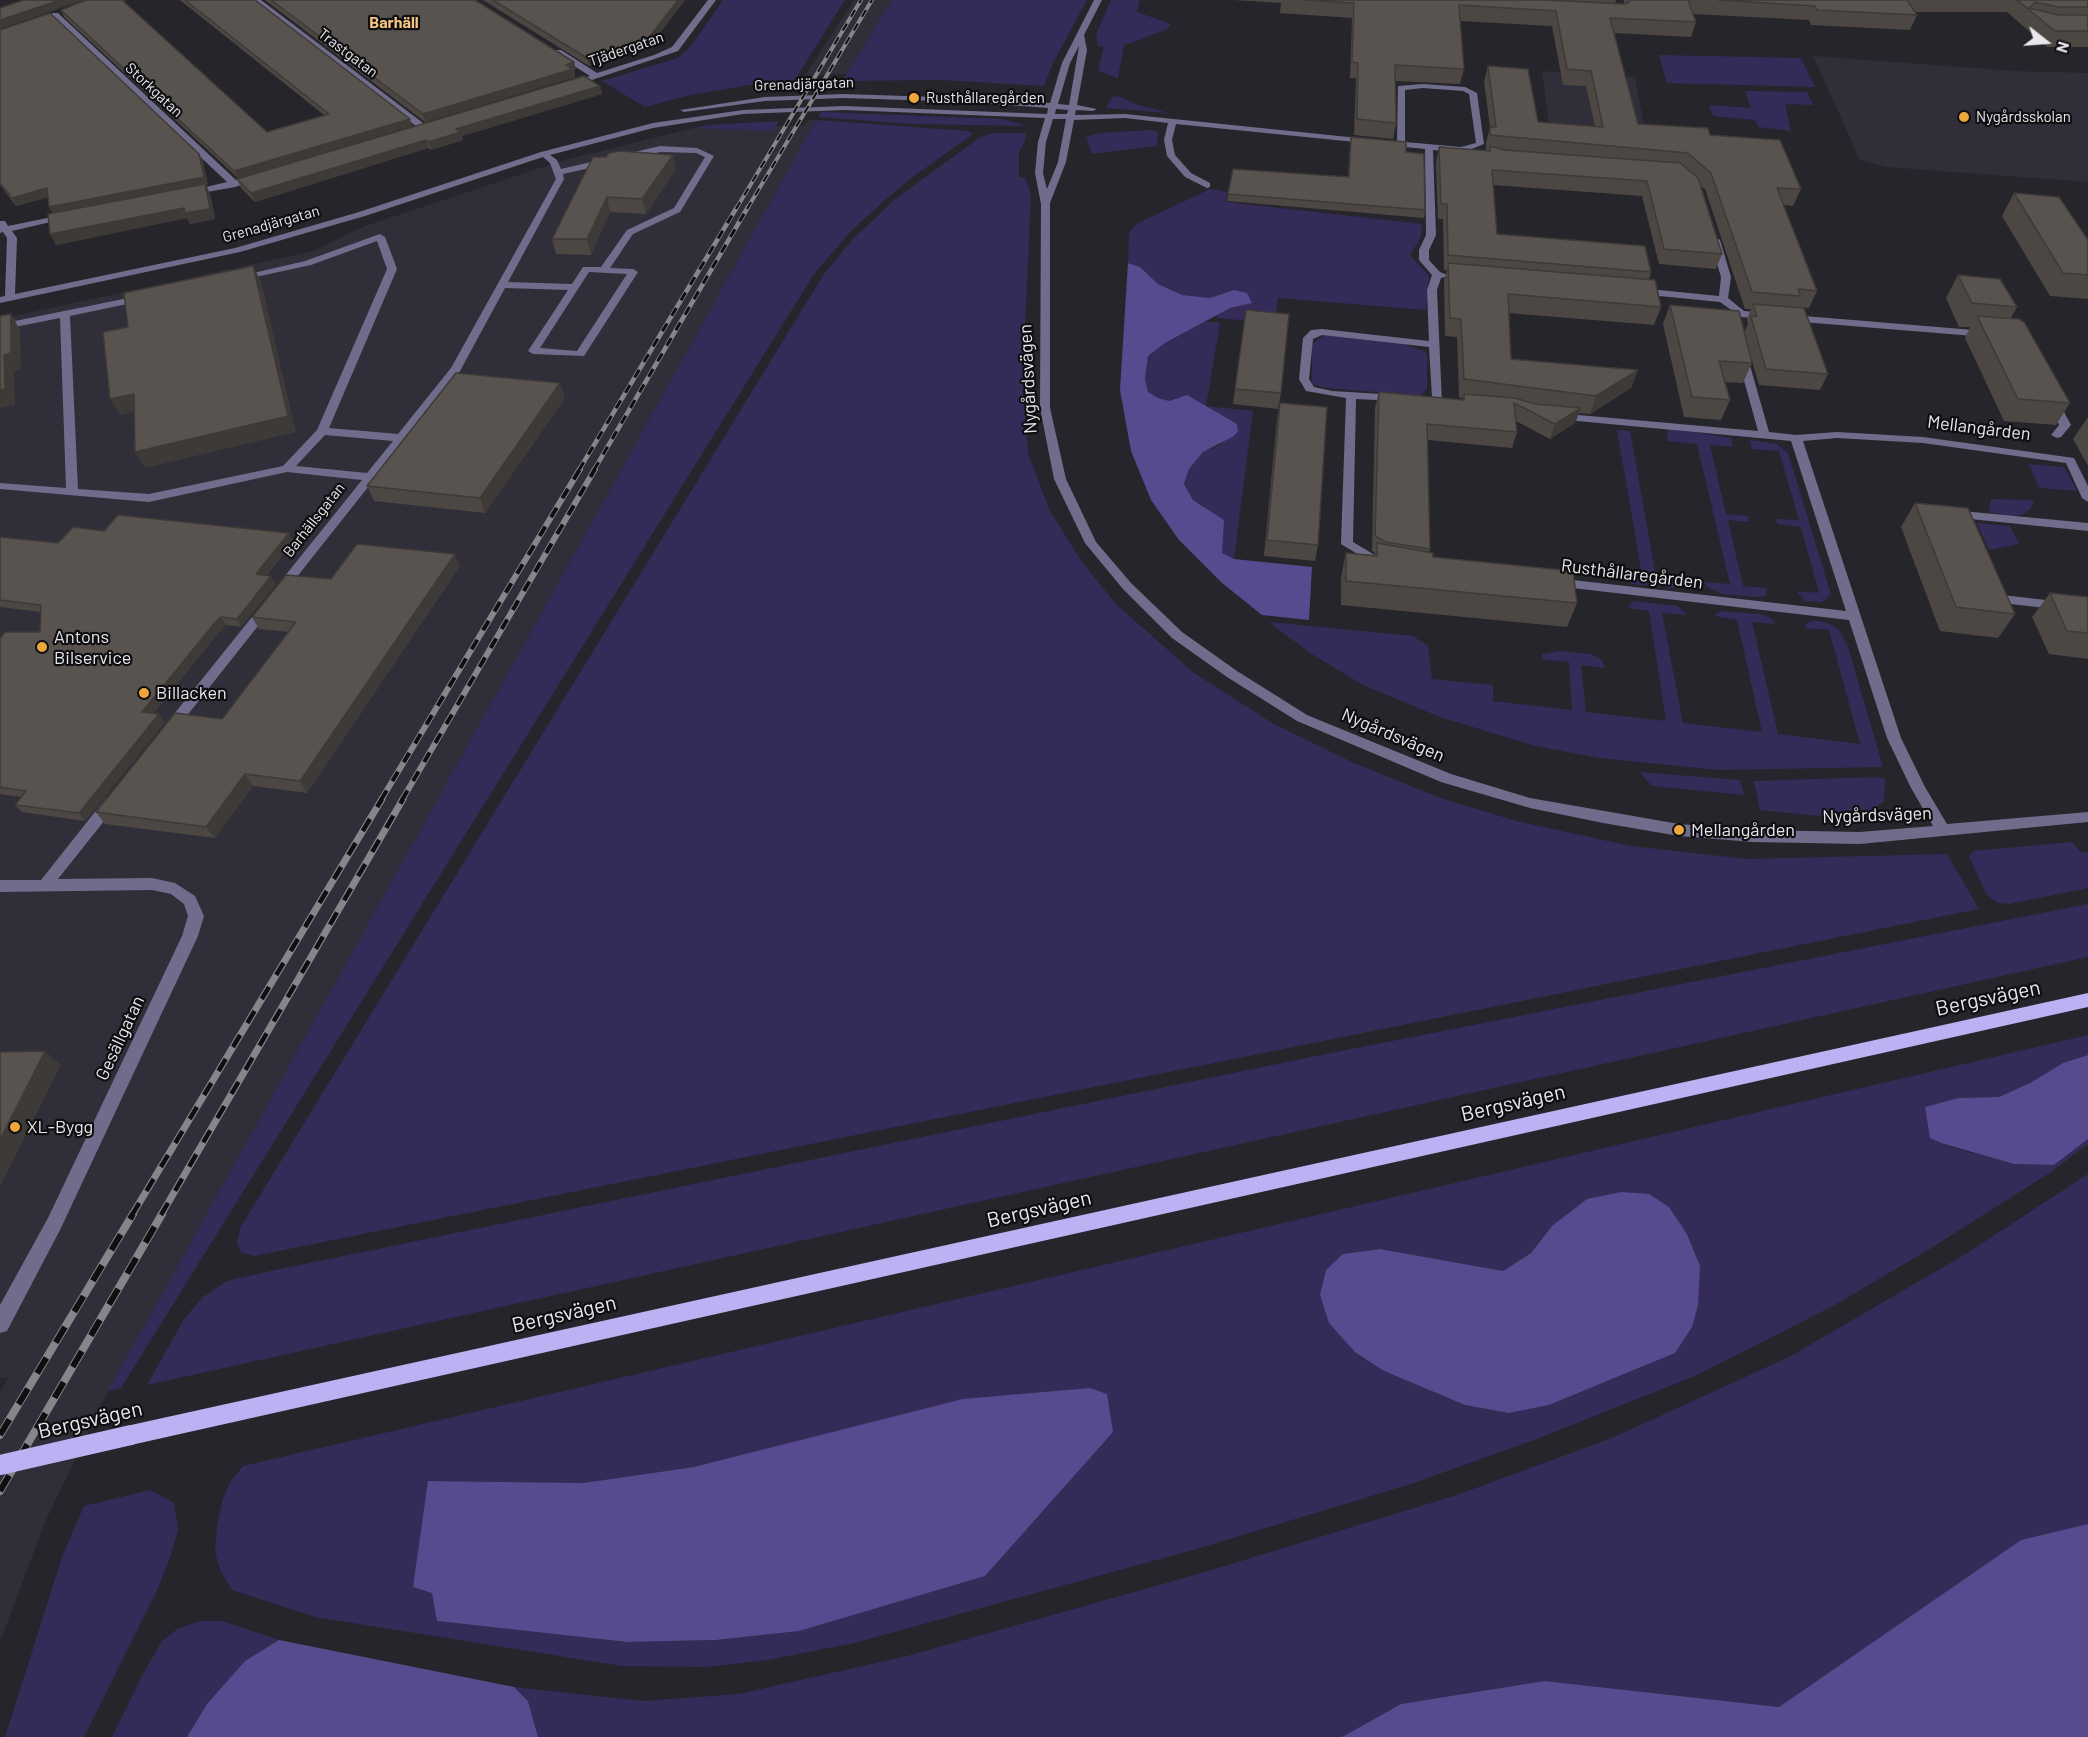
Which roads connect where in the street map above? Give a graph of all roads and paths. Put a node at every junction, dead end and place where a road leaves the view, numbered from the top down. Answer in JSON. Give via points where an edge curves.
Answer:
{"nodes":[{"id":1,"x":256,"y":0,"type":"edge"},
{"id":2,"x":712,"y":0,"type":"edge"},
{"id":3,"x":1098,"y":0,"type":"edge"},
{"id":4,"x":66,"y":11,"type":"edge"},
{"id":5,"x":55,"y":15,"type":"junction"},
{"id":6,"x":44,"y":18,"type":"edge"},
{"id":7,"x":1081,"y":38,"type":"junction"},
{"id":8,"x":554,"y":50,"type":"edge"},
{"id":9,"x":596,"y":76,"type":"junction"},
{"id":10,"x":553,"y":89,"type":"edge"},
{"id":11,"x":1052,"y":105,"type":"junction"},
{"id":12,"x":1072,"y":107,"type":"junction"},
{"id":13,"x":675,"y":112,"type":"dead end"},
{"id":14,"x":664,"y":114,"type":"dead end"},
{"id":15,"x":1048,"y":116,"type":"junction"},
{"id":16,"x":1125,"y":116,"type":"junction"},
{"id":17,"x":1070,"y":117,"type":"junction"},
{"id":18,"x":1173,"y":121,"type":"junction"},
{"id":19,"x":435,"y":124,"type":"edge"},
{"id":20,"x":424,"y":128,"type":"junction"},
{"id":21,"x":413,"y":131,"type":"edge"},
{"id":22,"x":1401,"y":144,"type":"junction"},
{"id":23,"x":1430,"y":147,"type":"junction"},
{"id":24,"x":1462,"y":150,"type":"junction"},
{"id":25,"x":544,"y":154,"type":"junction"},
{"id":26,"x":1481,"y":154,"type":"edge"},
{"id":27,"x":559,"y":172,"type":"junction"},
{"id":28,"x":271,"y":173,"type":"edge"},
{"id":29,"x":235,"y":184,"type":"junction"},
{"id":30,"x":1207,"y":185,"type":"dead end"},
{"id":31,"x":177,"y":196,"type":"edge"},
{"id":32,"x":1046,"y":204,"type":"junction"},
{"id":33,"x":74,"y":216,"type":"edge"},
{"id":34,"x":2,"y":227,"type":"edge"},
{"id":35,"x":1713,"y":232,"type":"edge"},
{"id":36,"x":11,"y":251,"type":"junction"},
{"id":37,"x":0,"y":253,"type":"edge"},
{"id":38,"x":604,"y":270,"type":"junction"},
{"id":39,"x":1437,"y":275,"type":"junction"},
{"id":40,"x":1460,"y":277,"type":"edge"},
{"id":41,"x":227,"y":280,"type":"edge"},
{"id":42,"x":502,"y":285,"type":"junction"},
{"id":43,"x":575,"y":286,"type":"junction"},
{"id":44,"x":1631,"y":291,"type":"edge"},
{"id":45,"x":158,"y":294,"type":"edge"},
{"id":46,"x":5,"y":299,"type":"edge"},
{"id":47,"x":1723,"y":299,"type":"junction"},
{"id":48,"x":65,"y":314,"type":"junction"},
{"id":49,"x":0,"y":327,"type":"edge"},
{"id":50,"x":1998,"y":335,"type":"edge"},
{"id":51,"x":1739,"y":343,"type":"edge"},
{"id":52,"x":1434,"y":345,"type":"junction"},
{"id":53,"x":2045,"y":386,"type":"edge"},
{"id":54,"x":1352,"y":394,"type":"junction"},
{"id":55,"x":1541,"y":415,"type":"edge"},
{"id":56,"x":322,"y":431,"type":"junction"},
{"id":57,"x":2057,"y":435,"type":"dead end"},
{"id":58,"x":1765,"y":436,"type":"junction"},
{"id":59,"x":400,"y":438,"type":"junction"},
{"id":60,"x":1796,"y":438,"type":"junction"},
{"id":61,"x":287,"y":469,"type":"junction"},
{"id":62,"x":369,"y":477,"type":"junction"},
{"id":63,"x":0,"y":486,"type":"edge"},
{"id":64,"x":72,"y":491,"type":"junction"},
{"id":65,"x":2088,"y":498,"type":"edge"},
{"id":66,"x":2088,"y":527,"type":"edge"},
{"id":67,"x":1971,"y":536,"type":"edge"},
{"id":68,"x":1395,"y":568,"type":"edge"},
{"id":69,"x":1989,"y":578,"type":"edge"},
{"id":70,"x":1543,"y":582,"type":"edge"},
{"id":71,"x":2088,"y":609,"type":"edge"},
{"id":72,"x":1853,"y":616,"type":"junction"},
{"id":73,"x":160,"y":740,"type":"edge"},
{"id":74,"x":117,"y":795,"type":"edge"},
{"id":75,"x":2088,"y":817,"type":"edge"},
{"id":76,"x":1944,"y":832,"type":"junction"},
{"id":77,"x":45,"y":885,"type":"junction"},
{"id":78,"x":0,"y":886,"type":"edge"},
{"id":79,"x":2088,"y":1000,"type":"edge"},
{"id":80,"x":0,"y":1324,"type":"edge"},
{"id":81,"x":0,"y":1465,"type":"edge"}],
"edges":[{"from":1,"to":20,"type":"street","name":"Trastgatan"},
{"from":2,"to":9,"type":"street","name":"Tjädergatan","via":[[675,49]]},
{"from":3,"to":7,"type":"street","name":"Nygårdsvägen"},
{"from":4,"to":5,"type":"street"},
{"from":5,"to":6,"type":"street"},
{"from":5,"to":29,"type":"street","name":"Storkgatan"},
{"from":7,"to":11,"type":"street","name":"Nygårdsvägen","via":[[1071,50]]},
{"from":7,"to":12,"type":"street","name":"Nygårdsvägen","via":[[1083,50]]},
{"from":8,"to":9,"type":"street"},
{"from":9,"to":10,"type":"street","name":"Tjädergatan"},
{"from":11,"to":12,"type":"street","name":"Grenadjärgatan"},
{"from":11,"to":13,"type":"street","name":"Grenadjärgatan","via":[[808,96]]},
{"from":11,"to":15,"type":"street","name":"Nygårdsvägen"},
{"from":12,"to":16,"type":"street"},
{"from":12,"to":17,"type":"street","name":"Nygårdsvägen"},
{"from":14,"to":25,"type":"street","name":"Grenadjärgatan","via":[[584,136]]},
{"from":15,"to":17,"type":"street","name":"Grenadjärgatan"},
{"from":15,"to":25,"type":"street","name":"Grenadjärgatan","via":[[844,108],[764,110],[653,126]]},
{"from":15,"to":32,"type":"street","name":"Nygårdsvägen","via":[[1039,173]]},
{"from":16,"to":17,"type":"street"},
{"from":16,"to":18,"type":"street"},
{"from":17,"to":32,"type":"street","name":"Nygårdsvägen","via":[[1062,162]]},
{"from":18,"to":22,"type":"street"},
{"from":18,"to":30,"type":"street","via":[[1168,140],[1171,156],[1188,175]]},
{"from":19,"to":20,"type":"street"},
{"from":20,"to":21,"type":"street"},
{"from":22,"to":23,"type":"street"},
{"from":22,"to":24,"type":"street","via":[[1401,88],[1465,89],[1473,93],[1480,144]]},
{"from":23,"to":24,"type":"street"},
{"from":23,"to":39,"type":"street","via":[[1431,235],[1424,260]]},
{"from":24,"to":26,"type":"street"},
{"from":25,"to":27,"type":"street"},
{"from":25,"to":46,"type":"street","name":"Grenadjärgatan","via":[[271,241]]},
{"from":27,"to":38,"type":"street","via":[[660,149],[697,151],[710,156],[677,210],[630,232]]},
{"from":27,"to":42,"type":"street","name":"Barhällsgatan","via":[[560,179]]},
{"from":28,"to":29,"type":"street"},
{"from":29,"to":31,"type":"street"},
{"from":32,"to":76,"type":"street","name":"Nygårdsvägen","via":[[1045,408],[1060,479],[1092,543],[1127,586],[1177,635],[1232,674],[1302,718],[1367,746],[1446,778],[1530,802],[1679,830],[1753,836],[1860,838]]},
{"from":33,"to":34,"type":"street"},
{"from":34,"to":36,"type":"street","via":[[12,238]]},
{"from":35,"to":47,"type":"street","via":[[1726,277]]},
{"from":36,"to":37,"type":"street"},
{"from":36,"to":46,"type":"street"},
{"from":38,"to":43,"type":"street","via":[[586,269]]},
{"from":38,"to":43,"type":"street","via":[[633,272],[580,354],[533,351]]},
{"from":39,"to":40,"type":"street"},
{"from":39,"to":52,"type":"street","via":[[1432,290]]},
{"from":41,"to":56,"type":"street","via":[[308,263],[380,237],[392,269]]},
{"from":42,"to":43,"type":"street"},
{"from":42,"to":59,"type":"street","name":"Barhällsgatan","via":[[456,369]]},
{"from":44,"to":47,"type":"street"},
{"from":45,"to":48,"type":"street"},
{"from":47,"to":50,"type":"street","via":[[1740,319]]},
{"from":48,"to":49,"type":"street"},
{"from":48,"to":64,"type":"street"},
{"from":51,"to":58,"type":"street"},
{"from":52,"to":54,"type":"street","via":[[1435,382],[1444,402]]},
{"from":52,"to":54,"type":"street","via":[[1311,334],[1306,348],[1306,385],[1317,392]]},
{"from":53,"to":57,"type":"street","name":"Mellangården","via":[[2065,425]]},
{"from":54,"to":68,"type":"street","via":[[1347,544],[1378,563]]},
{"from":55,"to":58,"type":"street"},
{"from":56,"to":59,"type":"street"},
{"from":56,"to":61,"type":"street"},
{"from":58,"to":60,"type":"street"},
{"from":59,"to":62,"type":"street","name":"Barhällsgatan"},
{"from":60,"to":65,"type":"street","name":"Mellangården","via":[[1837,435],[1923,440],[2070,460]]},
{"from":60,"to":72,"type":"street"},
{"from":61,"to":62,"type":"street"},
{"from":61,"to":64,"type":"street","via":[[149,498]]},
{"from":62,"to":73,"type":"street","name":"Barhällsgatan"},
{"from":63,"to":64,"type":"street"},
{"from":66,"to":67,"type":"street","via":[[1962,515]]},
{"from":69,"to":71,"type":"street","via":[[1998,599]]},
{"from":70,"to":72,"type":"street","name":"Rusthållaregården"},
{"from":72,"to":76,"type":"street","via":[[1894,738]]},
{"from":74,"to":77,"type":"street"},
{"from":75,"to":76,"type":"street","name":"Nygårdsvägen"},
{"from":77,"to":78,"type":"street","name":"Gesällgatan"},
{"from":77,"to":80,"type":"street","name":"Gesällgatan","via":[[152,884],[175,889],[190,900],[196,916],[54,1224]]},
{"from":79,"to":81,"type":"main road","name":"Bergsvägen","bridge":true}]}
